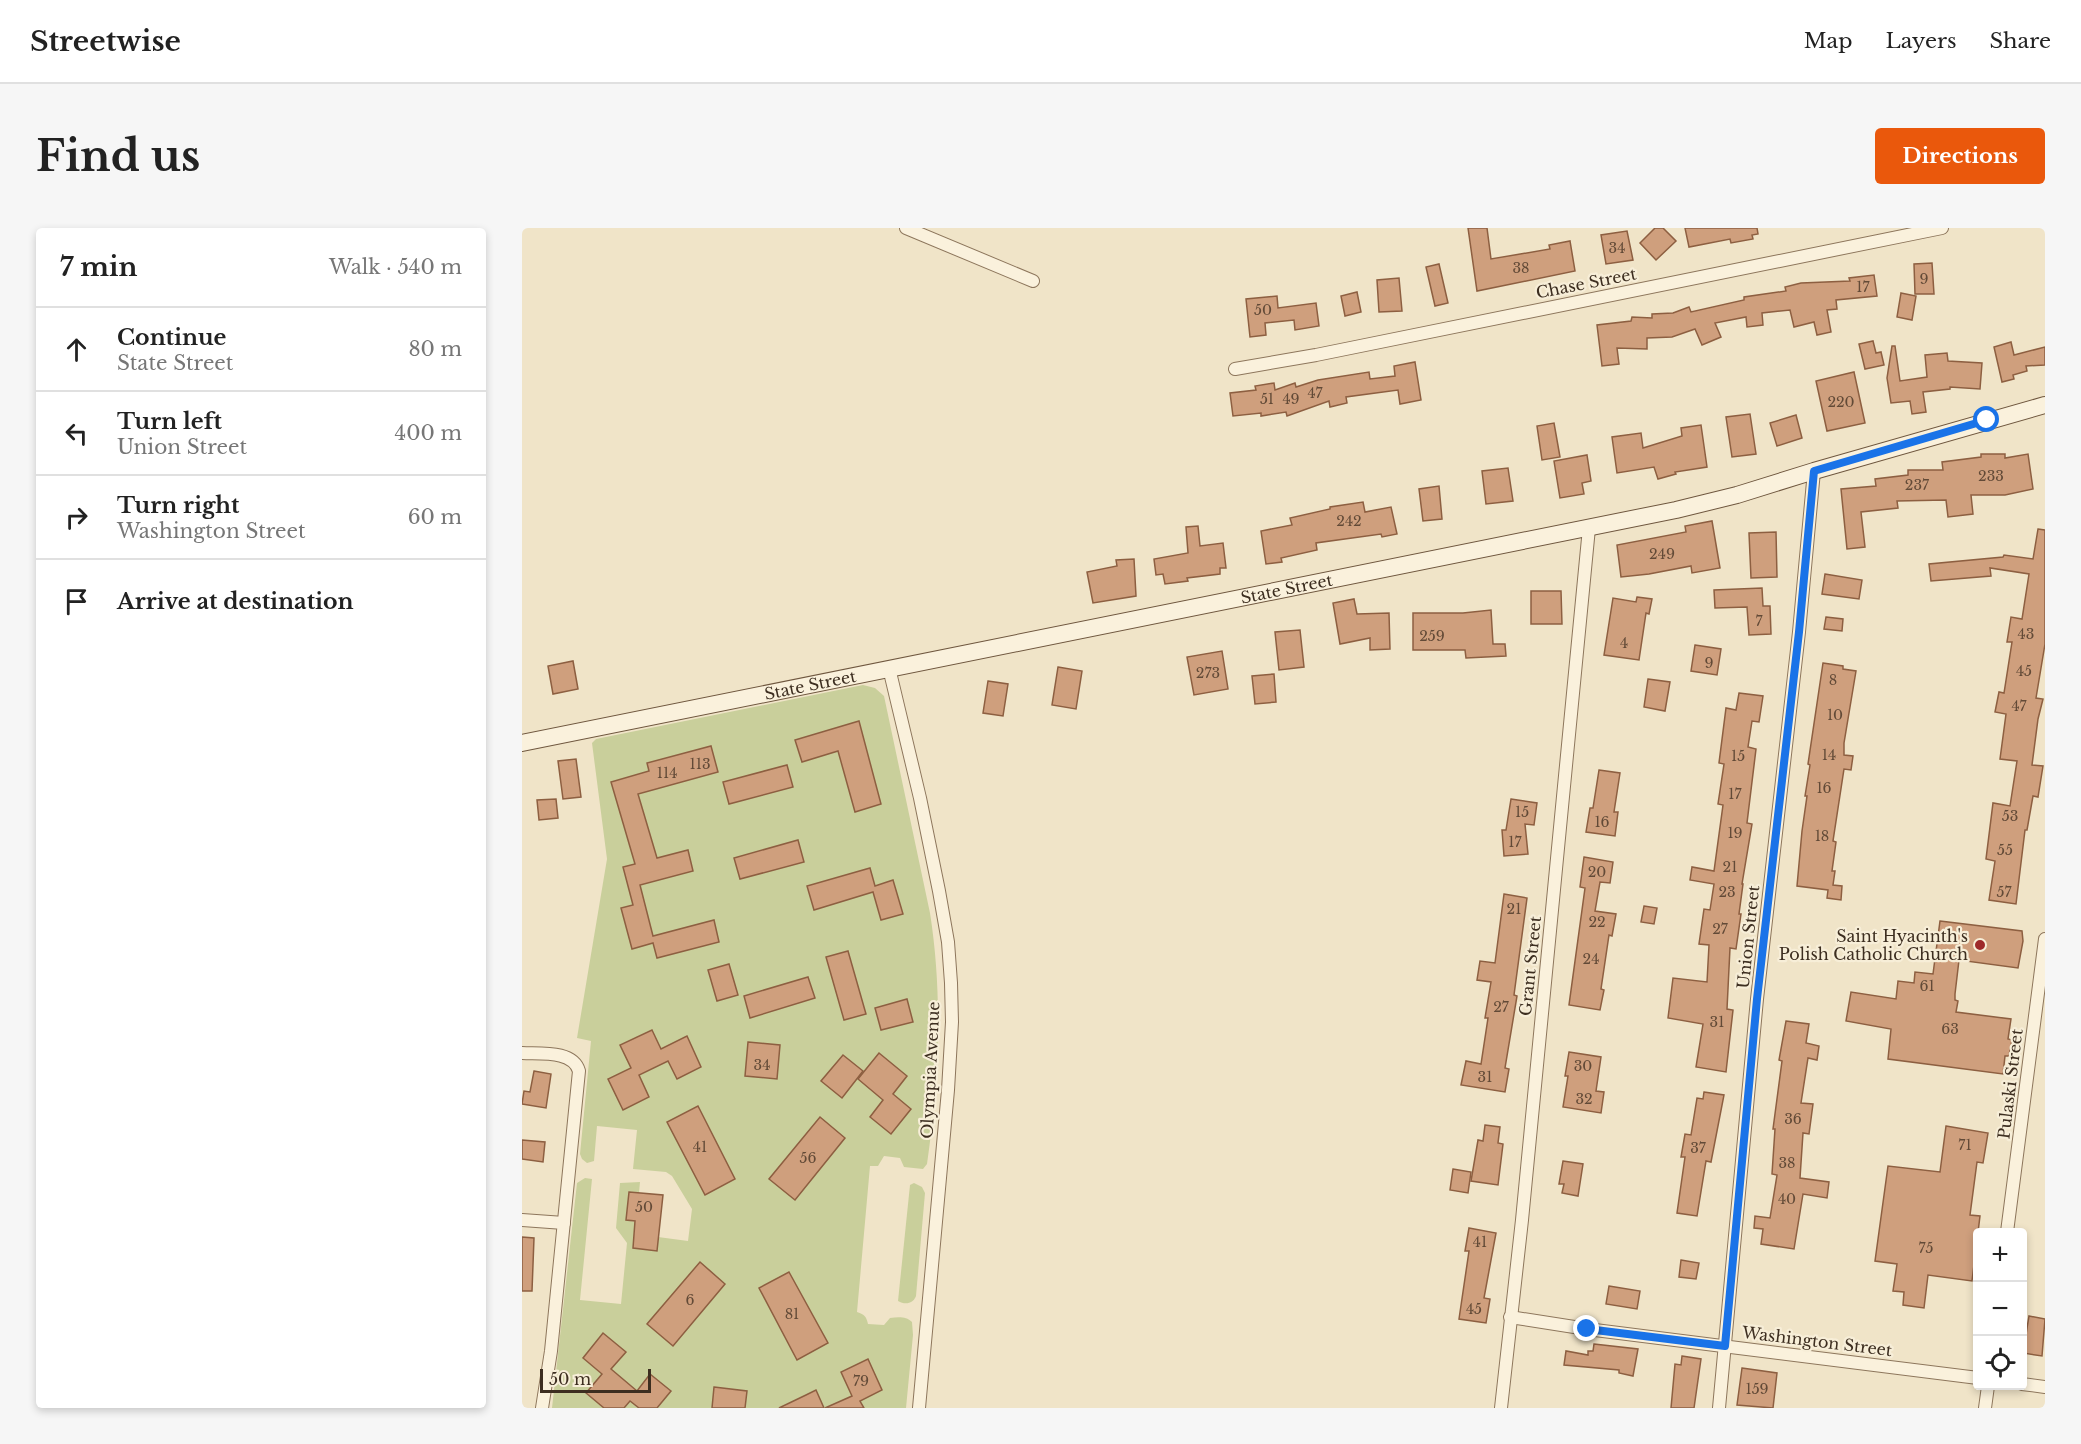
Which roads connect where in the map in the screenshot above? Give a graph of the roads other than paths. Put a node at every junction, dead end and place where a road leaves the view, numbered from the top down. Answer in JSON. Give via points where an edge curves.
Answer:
{"nodes":[{"id":1,"x":906,"y":228,"type":"edge"},
{"id":2,"x":1942,"y":228,"type":"edge"},
{"id":3,"x":1033,"y":281,"type":"dead end"},
{"id":4,"x":1236,"y":369,"type":"dead end"},
{"id":5,"x":2045,"y":405,"type":"edge"},
{"id":6,"x":1814,"y":471,"type":"junction"},
{"id":7,"x":1589,"y":528,"type":"junction"},
{"id":8,"x":889,"y":668,"type":"junction"},
{"id":9,"x":522,"y":743,"type":"edge"},
{"id":10,"x":2045,"y":939,"type":"edge"},
{"id":11,"x":522,"y":1053,"type":"edge"},
{"id":12,"x":522,"y":1220,"type":"edge"},
{"id":13,"x":564,"y":1223,"type":"junction"},
{"id":14,"x":2008,"y":1228,"type":"edge"},
{"id":15,"x":1510,"y":1317,"type":"junction"},
{"id":16,"x":1725,"y":1346,"type":"junction"},
{"id":17,"x":1973,"y":1377,"type":"edge"},
{"id":18,"x":2027,"y":1385,"type":"edge"},
{"id":19,"x":2045,"y":1387,"type":"edge"},
{"id":20,"x":1987,"y":1390,"type":"edge"},
{"id":21,"x":542,"y":1408,"type":"edge"},
{"id":22,"x":919,"y":1408,"type":"edge"},
{"id":23,"x":1501,"y":1408,"type":"edge"},
{"id":24,"x":1719,"y":1408,"type":"edge"},
{"id":25,"x":1985,"y":1408,"type":"edge"}],
"edges":[{"from":1,"to":3,"type":"street"},
{"from":2,"to":4,"type":"street","name":"Chase Street"},
{"from":5,"to":6,"type":"main road","name":"State Street"},
{"from":6,"to":7,"type":"main road","name":"State Street","via":[[1737,495]]},
{"from":6,"to":16,"type":"street","name":"Union Street","via":[[1757,999]]},
{"from":7,"to":8,"type":"main road","name":"State Street"},
{"from":7,"to":15,"type":"street","name":"Grant Street"},
{"from":8,"to":9,"type":"main road","name":"State Street"},
{"from":8,"to":22,"type":"street","name":"Olympia Avenue","via":[[939,891],[951,983],[948,1090]]},
{"from":10,"to":14,"type":"street","name":"Pulaski Street"},
{"from":11,"to":13,"type":"street","via":[[564,1056],[579,1071]]},
{"from":12,"to":13,"type":"street"},
{"from":13,"to":21,"type":"street"},
{"from":15,"to":16,"type":"street","name":"Washington Street"},
{"from":15,"to":23,"type":"street","name":"Grant Street"},
{"from":16,"to":17,"type":"street","name":"Washington Street"},
{"from":16,"to":24,"type":"street","name":"Union Street"},
{"from":18,"to":19,"type":"street"},
{"from":20,"to":25,"type":"street"}]}
